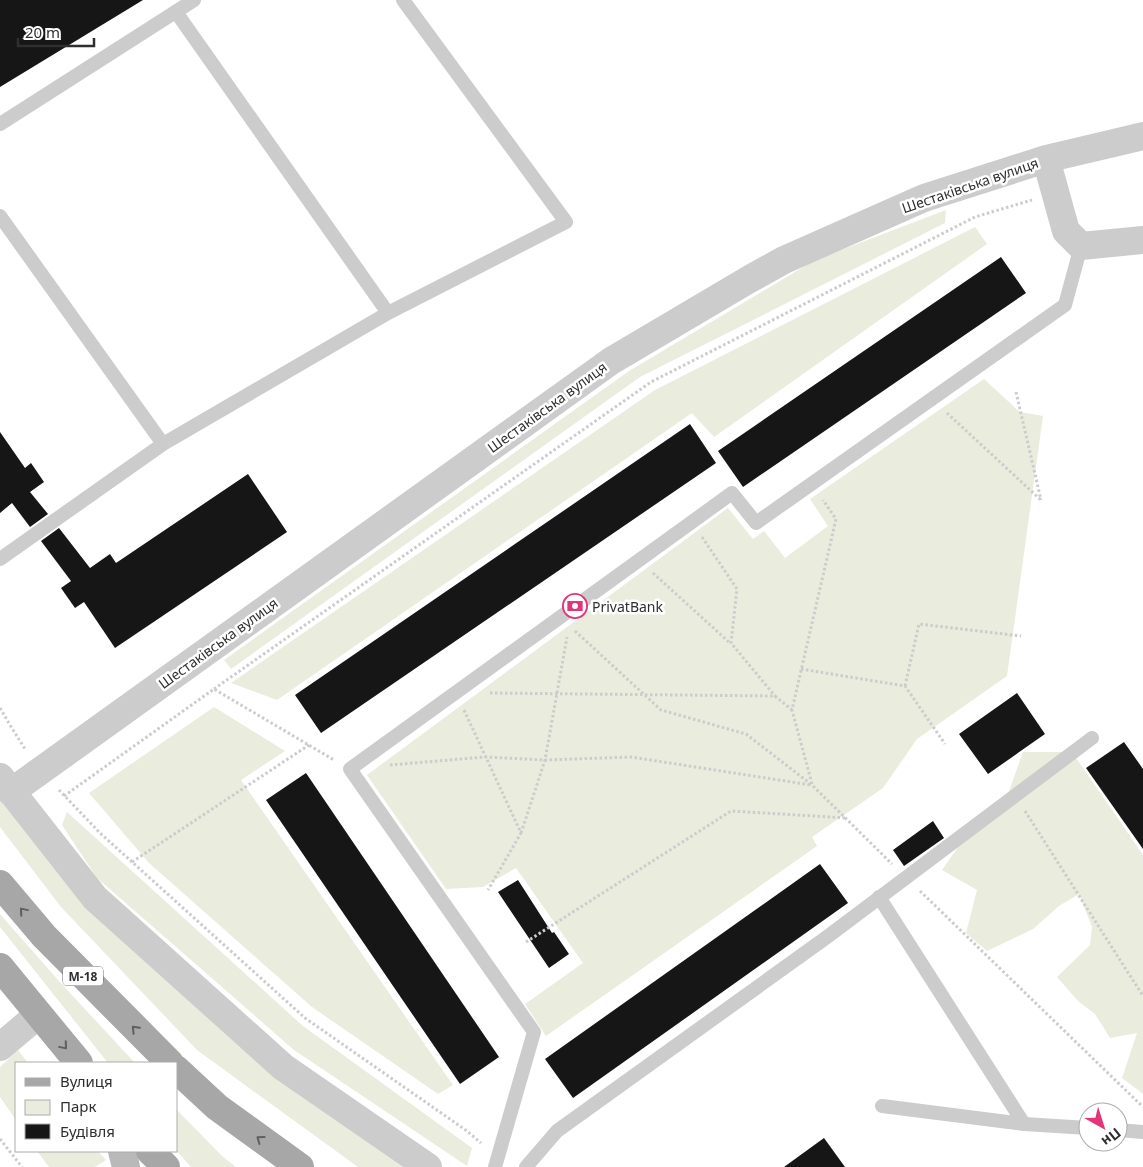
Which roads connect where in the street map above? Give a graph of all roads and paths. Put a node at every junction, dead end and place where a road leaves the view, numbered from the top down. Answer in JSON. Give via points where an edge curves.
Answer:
{"nodes":[{"id":1,"x":194,"y":0,"type":"edge"},
{"id":2,"x":404,"y":0,"type":"edge"},
{"id":3,"x":176,"y":12,"type":"junction"},
{"id":4,"x":0,"y":124,"type":"edge"},
{"id":5,"x":1143,"y":136,"type":"edge"},
{"id":6,"x":1046,"y":160,"type":"junction"},
{"id":7,"x":1056,"y":193,"type":"junction"},
{"id":8,"x":0,"y":216,"type":"edge"},
{"id":9,"x":1143,"y":240,"type":"edge"},
{"id":10,"x":1081,"y":246,"type":"junction"},
{"id":11,"x":388,"y":313,"type":"junction"},
{"id":12,"x":1016,"y":392,"type":"dead end"},
{"id":13,"x":932,"y":398,"type":"junction"},
{"id":14,"x":163,"y":444,"type":"junction"},
{"id":15,"x":811,"y":483,"type":"junction"},
{"id":16,"x":692,"y":522,"type":"junction"},
{"id":17,"x":0,"y":559,"type":"edge"},
{"id":18,"x":639,"y":560,"type":"junction"},
{"id":19,"x":569,"y":624,"type":"dead end"},
{"id":20,"x":567,"y":633,"type":"dead end"},
{"id":21,"x":1021,"y":636,"type":"dead end"},
{"id":22,"x":731,"y":643,"type":"junction"},
{"id":23,"x":801,"y":669,"type":"junction"},
{"id":24,"x":905,"y":686,"type":"junction"},
{"id":25,"x":214,"y":689,"type":"junction"},
{"id":26,"x":456,"y":693,"type":"junction"},
{"id":27,"x":557,"y":694,"type":"junction"},
{"id":28,"x":643,"y":695,"type":"junction"},
{"id":29,"x":775,"y":696,"type":"junction"},
{"id":30,"x":0,"y":708,"type":"edge"},
{"id":31,"x":792,"y":710,"type":"junction"},
{"id":32,"x":10,"y":725,"type":"dead end"},
{"id":33,"x":1092,"y":738,"type":"dead end"},
{"id":34,"x":945,"y":744,"type":"dead end"},
{"id":35,"x":310,"y":745,"type":"junction"},
{"id":36,"x":486,"y":757,"type":"junction"},
{"id":37,"x":545,"y":760,"type":"junction"},
{"id":38,"x":350,"y":769,"type":"junction"},
{"id":39,"x":5,"y":784,"type":"edge"},
{"id":40,"x":812,"y":785,"type":"junction"},
{"id":41,"x":1016,"y":795,"type":"junction"},
{"id":42,"x":64,"y":796,"type":"dead end"},
{"id":43,"x":848,"y":818,"type":"junction"},
{"id":44,"x":100,"y":833,"type":"dead end"},
{"id":45,"x":521,"y":833,"type":"junction"},
{"id":46,"x":132,"y":862,"type":"junction"},
{"id":47,"x":906,"y":877,"type":"junction"},
{"id":48,"x":0,"y":884,"type":"edge"},
{"id":49,"x":488,"y":890,"type":"dead end"},
{"id":50,"x":879,"y":897,"type":"junction"},
{"id":51,"x":526,"y":942,"type":"dead end"},
{"id":52,"x":0,"y":967,"type":"edge"},
{"id":53,"x":1143,"y":996,"type":"edge"},
{"id":54,"x":38,"y":1016,"type":"junction"},
{"id":55,"x":0,"y":1047,"type":"edge"},
{"id":56,"x":78,"y":1062,"type":"edge"},
{"id":57,"x":169,"y":1062,"type":"edge"},
{"id":58,"x":178,"y":1071,"type":"edge"},
{"id":59,"x":882,"y":1106,"type":"dead end"},
{"id":60,"x":1143,"y":1107,"type":"edge"},
{"id":61,"x":1024,"y":1124,"type":"junction"},
{"id":62,"x":1078,"y":1127,"type":"edge"},
{"id":63,"x":467,"y":1131,"type":"dead end"},
{"id":64,"x":1128,"y":1131,"type":"edge"},
{"id":65,"x":1143,"y":1132,"type":"edge"},
{"id":66,"x":0,"y":1139,"type":"edge"},
{"id":67,"x":122,"y":1152,"type":"edge"},
{"id":68,"x":151,"y":1152,"type":"edge"},
{"id":69,"x":22,"y":1167,"type":"edge"},
{"id":70,"x":126,"y":1167,"type":"edge"},
{"id":71,"x":166,"y":1167,"type":"edge"},
{"id":72,"x":300,"y":1167,"type":"edge"},
{"id":73,"x":428,"y":1167,"type":"edge"},
{"id":74,"x":495,"y":1167,"type":"edge"},
{"id":75,"x":526,"y":1167,"type":"edge"}],
"edges":[{"from":1,"to":3,"type":"lane"},
{"from":2,"to":11,"type":"lane","via":[[566,222]]},
{"from":3,"to":4,"type":"lane"},
{"from":3,"to":11,"type":"lane"},
{"from":5,"to":6,"type":"street","name":"Шестаківська вулиця"},
{"from":6,"to":7,"type":"street"},
{"from":6,"to":39,"type":"street","name":"Шестаківська вулиця","via":[[924,198],[784,260],[611,361]]},
{"from":7,"to":10,"type":"street","via":[[1066,231]]},
{"from":7,"to":25,"type":"path","via":[[975,217],[651,382]]},
{"from":8,"to":14,"type":"lane"},
{"from":9,"to":10,"type":"street"},
{"from":10,"to":13,"type":"lane","via":[[1065,305]]},
{"from":11,"to":14,"type":"lane"},
{"from":12,"to":13,"type":"path","via":[[1042,501]]},
{"from":13,"to":15,"type":"lane"},
{"from":14,"to":17,"type":"lane"},
{"from":15,"to":16,"type":"lane","via":[[756,523],[732,493]]},
{"from":15,"to":23,"type":"path","via":[[836,519]]},
{"from":16,"to":18,"type":"lane"},
{"from":16,"to":22,"type":"path","via":[[737,589]]},
{"from":18,"to":22,"type":"path"},
{"from":18,"to":26,"type":"lane"},
{"from":19,"to":28,"type":"path"},
{"from":20,"to":27,"type":"path"},
{"from":21,"to":24,"type":"path","via":[[919,624]]},
{"from":22,"to":29,"type":"path"},
{"from":23,"to":24,"type":"path"},
{"from":23,"to":31,"type":"path"},
{"from":24,"to":34,"type":"path"},
{"from":25,"to":35,"type":"path"},
{"from":25,"to":42,"type":"path"},
{"from":26,"to":27,"type":"path"},
{"from":26,"to":36,"type":"path"},
{"from":26,"to":38,"type":"lane"},
{"from":27,"to":28,"type":"path"},
{"from":27,"to":37,"type":"path"},
{"from":28,"to":29,"type":"path"},
{"from":28,"to":40,"type":"path","via":[[661,710],[746,734]]},
{"from":29,"to":31,"type":"path"},
{"from":30,"to":32,"type":"path"},
{"from":31,"to":40,"type":"path"},
{"from":33,"to":41,"type":"lane"},
{"from":35,"to":38,"type":"path"},
{"from":35,"to":46,"type":"path"},
{"from":36,"to":37,"type":"path"},
{"from":36,"to":38,"type":"path"},
{"from":36,"to":45,"type":"path"},
{"from":37,"to":40,"type":"path","via":[[631,757]]},
{"from":37,"to":45,"type":"path"},
{"from":38,"to":74,"type":"lane","via":[[534,1032]]},
{"from":39,"to":73,"type":"street","via":[[95,898],[283,1067]]},
{"from":40,"to":43,"type":"path"},
{"from":41,"to":47,"type":"lane"},
{"from":41,"to":53,"type":"path"},
{"from":43,"to":47,"type":"path"},
{"from":43,"to":51,"type":"path","via":[[730,811]]},
{"from":44,"to":46,"type":"path"},
{"from":45,"to":49,"type":"path"},
{"from":46,"to":63,"type":"path","via":[[305,1018]]},
{"from":47,"to":50,"type":"lane"},
{"from":47,"to":60,"type":"path"},
{"from":57,"to":48,"type":"main road","number":"М-18","one_way":true,"via":[[44,936]]},
{"from":50,"to":61,"type":"lane"},
{"from":50,"to":75,"type":"lane","via":[[557,1131]]},
{"from":52,"to":54,"type":"main road"},
{"from":54,"to":55,"type":"street"},
{"from":54,"to":56,"type":"main road","one_way":true},
{"from":72,"to":58,"type":"main road","one_way":true,"via":[[217,1107]]},
{"from":59,"to":61,"type":"lane"},
{"from":61,"to":62,"type":"lane"},
{"from":64,"to":65,"type":"lane"},
{"from":66,"to":69,"type":"path"},
{"from":67,"to":70,"type":"main road"},
{"from":68,"to":71,"type":"main road"}]}
